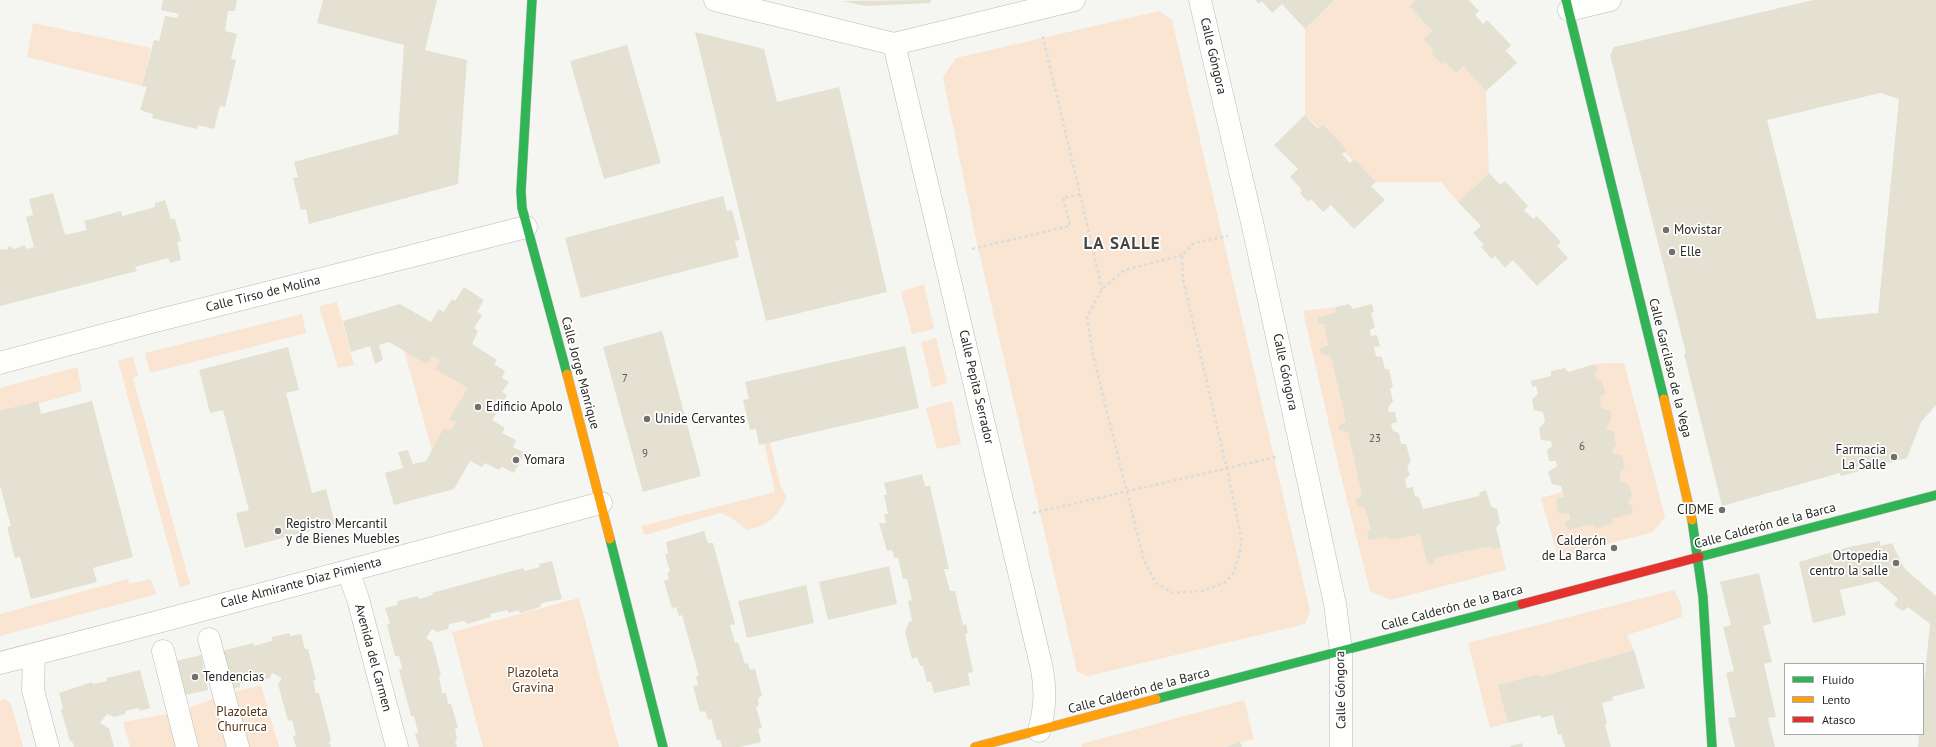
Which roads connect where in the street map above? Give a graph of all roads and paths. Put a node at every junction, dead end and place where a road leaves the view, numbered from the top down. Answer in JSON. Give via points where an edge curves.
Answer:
{"nodes":[{"id":1,"x":532,"y":0,"type":"edge"},
{"id":2,"x":714,"y":0,"type":"edge"},
{"id":3,"x":1074,"y":0,"type":"edge"},
{"id":4,"x":1200,"y":0,"type":"edge"},
{"id":5,"x":1610,"y":0,"type":"edge"},
{"id":6,"x":1567,"y":5,"type":"edge"},
{"id":7,"x":1042,"y":32,"type":"dead end"},
{"id":8,"x":894,"y":44,"type":"junction"},
{"id":9,"x":1080,"y":194,"type":"junction"},
{"id":10,"x":526,"y":227,"type":"junction"},
{"id":11,"x":1228,"y":236,"type":"dead end"},
{"id":12,"x":972,"y":249,"type":"dead end"},
{"id":13,"x":1182,"y":255,"type":"junction"},
{"id":14,"x":1102,"y":289,"type":"junction"},
{"id":15,"x":0,"y":363,"type":"edge"},
{"id":16,"x":1280,"y":456,"type":"dead end"},
{"id":17,"x":1227,"y":469,"type":"junction"},
{"id":18,"x":1126,"y":492,"type":"junction"},
{"id":19,"x":1936,"y":495,"type":"edge"},
{"id":20,"x":601,"y":503,"type":"junction"},
{"id":21,"x":1033,"y":513,"type":"dead end"},
{"id":22,"x":1698,"y":557,"type":"junction"},
{"id":23,"x":348,"y":571,"type":"junction"},
{"id":24,"x":209,"y":639,"type":"dead end"},
{"id":25,"x":163,"y":651,"type":"dead end"},
{"id":26,"x":1341,"y":651,"type":"junction"},
{"id":27,"x":34,"y":654,"type":"junction"},
{"id":28,"x":0,"y":663,"type":"edge"},
{"id":29,"x":1039,"y":731,"type":"junction"},
{"id":30,"x":48,"y":747,"type":"edge"},
{"id":31,"x":187,"y":747,"type":"edge"},
{"id":32,"x":238,"y":747,"type":"edge"},
{"id":33,"x":397,"y":747,"type":"edge"},
{"id":34,"x":663,"y":747,"type":"edge"},
{"id":35,"x":975,"y":747,"type":"edge"},
{"id":36,"x":1341,"y":747,"type":"edge"},
{"id":37,"x":1712,"y":747,"type":"edge"}],
"edges":[{"from":1,"to":10,"type":"street","name":"Calle Jorge Manrique","via":[[521,191]]},
{"from":2,"to":8,"type":"street"},
{"from":3,"to":8,"type":"street"},
{"from":4,"to":26,"type":"street","name":"Calle Góngora","via":[[1254,231],[1333,596]]},
{"from":5,"to":6,"type":"street"},
{"from":6,"to":22,"type":"street","name":"Calle Garcilaso de la Vega","via":[[1691,510]]},
{"from":7,"to":9,"type":"path"},
{"from":8,"to":29,"type":"street","name":"Calle Pepita Serrador","via":[[1042,669],[1046,690],[1045,712]]},
{"from":9,"to":12,"type":"path","via":[[1063,198],[1070,226]]},
{"from":9,"to":14,"type":"path"},
{"from":10,"to":15,"type":"street","name":"Calle Tirso de Molina"},
{"from":10,"to":20,"type":"street","name":"Calle Jorge Manrique"},
{"from":11,"to":13,"type":"path","via":[[1194,243]]},
{"from":13,"to":14,"type":"path","via":[[1125,270]]},
{"from":13,"to":17,"type":"path","via":[[1183,280]]},
{"from":14,"to":18,"type":"path","via":[[1087,317],[1093,355]]},
{"from":16,"to":17,"type":"path"},
{"from":17,"to":18,"type":"path"},
{"from":17,"to":18,"type":"path","via":[[1241,537],[1240,554],[1234,572],[1226,582],[1202,591],[1173,593],[1156,583],[1144,561]]},
{"from":18,"to":21,"type":"path"},
{"from":19,"to":22,"type":"street","name":"Calle Calderón de la Barca"},
{"from":20,"to":23,"type":"street","name":"Calle Almirante Díaz Pimienta"},
{"from":20,"to":34,"type":"street","name":"Calle Jorge Manrique"},
{"from":22,"to":26,"type":"street","name":"Calle Calderón de la Barca"},
{"from":22,"to":37,"type":"street","name":"Calle Garcilaso de la Vega","via":[[1703,597]]},
{"from":23,"to":27,"type":"street","name":"Calle Almirante Díaz Pimienta"},
{"from":23,"to":33,"type":"street","name":"Avenida del Carmen","via":[[358,598]]},
{"from":24,"to":32,"type":"street"},
{"from":25,"to":31,"type":"street"},
{"from":26,"to":29,"type":"street","name":"Calle Calderón de la Barca"},
{"from":26,"to":36,"type":"street","name":"Calle Góngora"},
{"from":27,"to":28,"type":"street","name":"Calle Almirante Díaz Pimienta"},
{"from":27,"to":30,"type":"street","via":[[33,690]]},
{"from":29,"to":35,"type":"street","name":"Calle Calderón de la Barca"}]}
